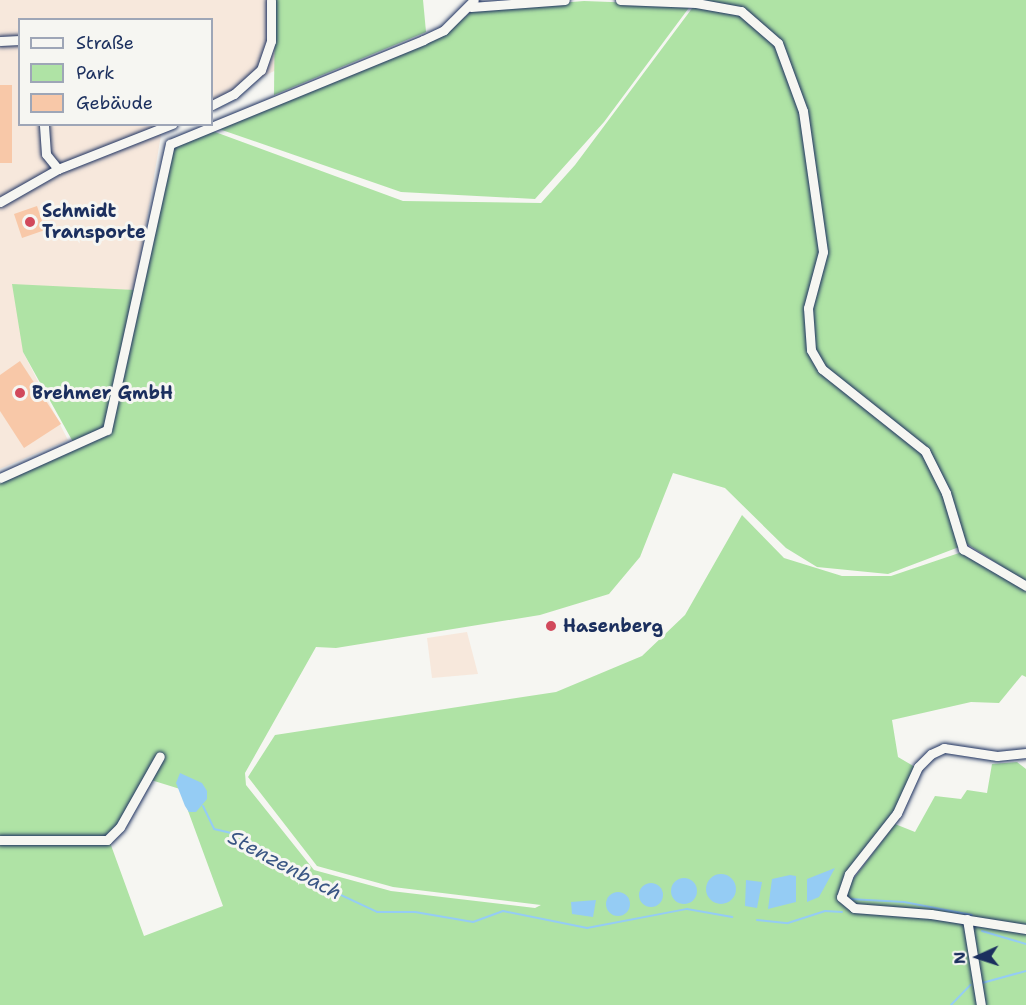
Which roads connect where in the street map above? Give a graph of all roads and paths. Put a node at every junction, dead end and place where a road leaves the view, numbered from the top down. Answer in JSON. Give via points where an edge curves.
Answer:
{"nodes":[{"id":1,"x":271,"y":0,"type":"edge"},
{"id":2,"x":565,"y":0,"type":"edge"},
{"id":3,"x":620,"y":0,"type":"edge"},
{"id":4,"x":696,"y":1,"type":"edge"},
{"id":5,"x":472,"y":4,"type":"edge"},
{"id":6,"x":18,"y":40,"type":"edge"},
{"id":7,"x":0,"y":41,"type":"edge"},
{"id":8,"x":213,"y":104,"type":"edge"},
{"id":9,"x":44,"y":126,"type":"edge"},
{"id":10,"x":167,"y":126,"type":"edge"},
{"id":11,"x":57,"y":169,"type":"junction"},
{"id":12,"x":0,"y":202,"type":"edge"},
{"id":13,"x":0,"y":478,"type":"edge"},
{"id":14,"x":1026,"y":586,"type":"edge"},
{"id":15,"x":1026,"y":753,"type":"edge"},
{"id":16,"x":160,"y":756,"type":"dead end"},
{"id":17,"x":0,"y":840,"type":"edge"},
{"id":18,"x":966,"y":919,"type":"junction"},
{"id":19,"x":1026,"y":929,"type":"edge"},
{"id":20,"x":981,"y":1005,"type":"edge"}],
"edges":[{"from":1,"to":8,"type":"street","via":[[271,41],[261,70],[234,94]]},
{"from":2,"to":5,"type":"street"},
{"from":3,"to":4,"type":"street"},
{"from":4,"to":14,"type":"street","via":[[741,11],[778,43],[803,111],[823,252],[808,308],[811,350],[822,369],[925,451],[946,493],[963,549]]},
{"from":5,"to":13,"type":"street","via":[[444,30],[170,144],[107,430]]},
{"from":6,"to":7,"type":"street"},
{"from":9,"to":11,"type":"street","via":[[46,154]]},
{"from":10,"to":11,"type":"street"},
{"from":11,"to":12,"type":"street"},
{"from":15,"to":18,"type":"street","via":[[997,756],[944,748],[918,767],[897,813],[849,874],[841,897],[854,908]]},
{"from":16,"to":17,"type":"street","via":[[120,827],[107,840]]},
{"from":18,"to":19,"type":"street"},
{"from":18,"to":20,"type":"street"}]}
